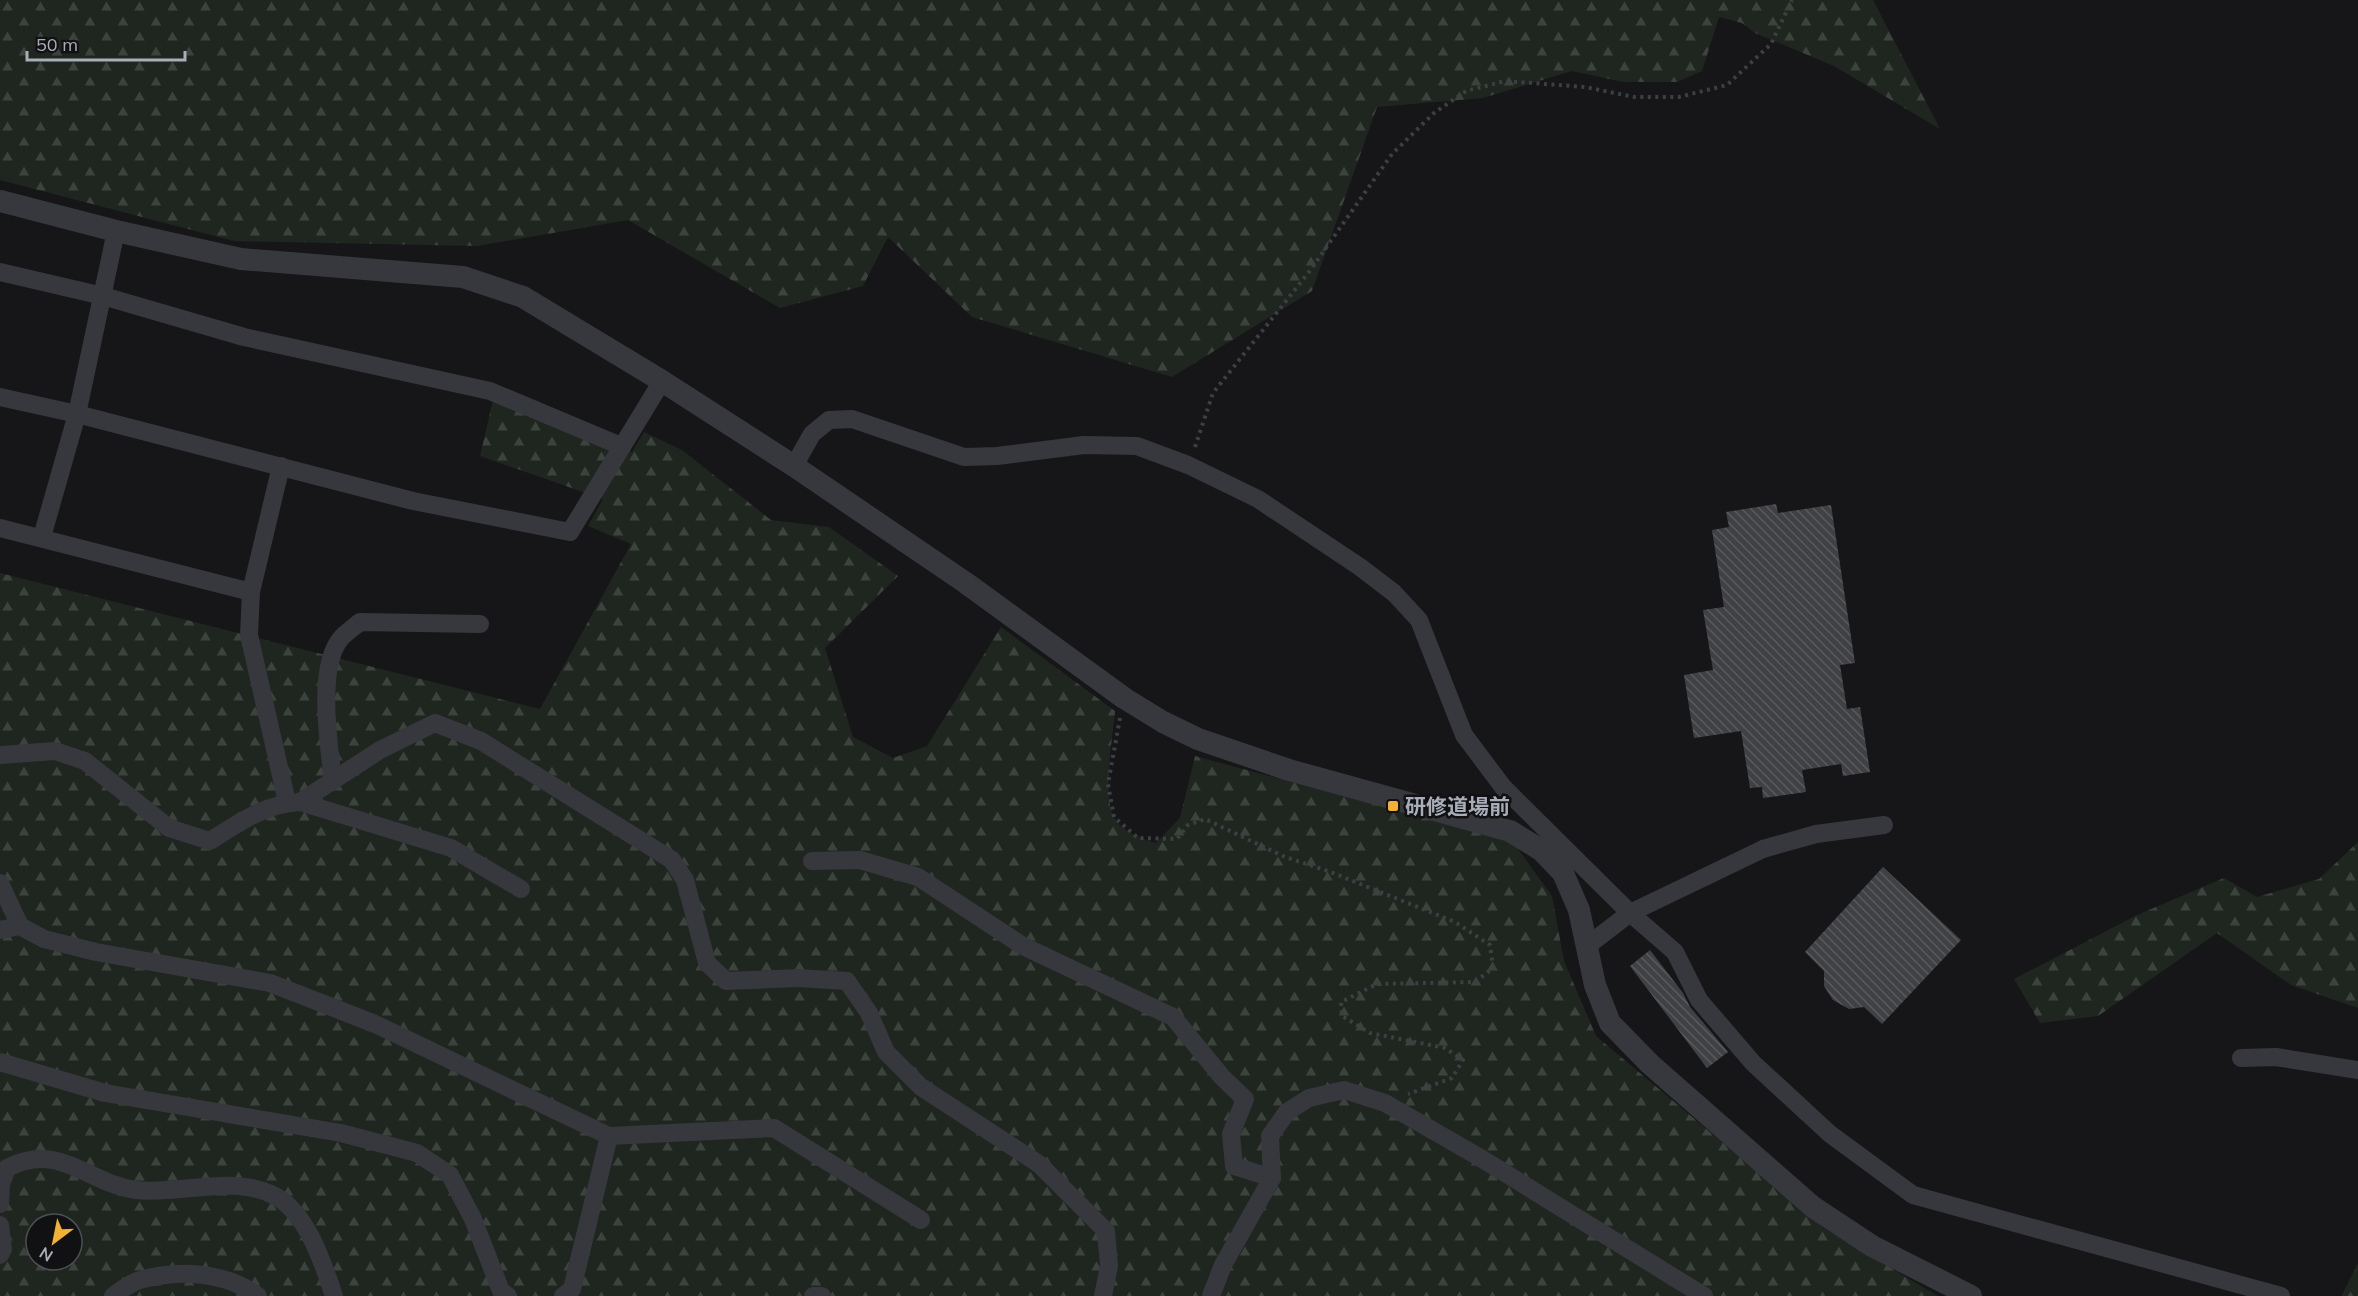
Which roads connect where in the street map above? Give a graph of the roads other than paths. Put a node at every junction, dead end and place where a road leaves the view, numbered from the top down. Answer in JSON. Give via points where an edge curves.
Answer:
{"nodes":[{"id":1,"x":0,"y":201,"type":"edge"},
{"id":2,"x":116,"y":231,"type":"junction"},
{"id":3,"x":0,"y":272,"type":"edge"},
{"id":4,"x":103,"y":296,"type":"junction"},
{"id":5,"x":662,"y":381,"type":"junction"},
{"id":6,"x":0,"y":397,"type":"edge"},
{"id":7,"x":77,"y":414,"type":"junction"},
{"id":8,"x":621,"y":446,"type":"junction"},
{"id":9,"x":281,"y":466,"type":"junction"},
{"id":10,"x":794,"y":466,"type":"junction"},
{"id":11,"x":0,"y":528,"type":"edge"},
{"id":12,"x":42,"y":537,"type":"junction"},
{"id":13,"x":251,"y":592,"type":"junction"},
{"id":14,"x":480,"y":624,"type":"dead end"},
{"id":15,"x":0,"y":755,"type":"edge"},
{"id":16,"x":333,"y":781,"type":"junction"},
{"id":17,"x":294,"y":802,"type":"junction"},
{"id":18,"x":1884,"y":825,"type":"dead end"},
{"id":19,"x":812,"y":861,"type":"dead end"},
{"id":20,"x":0,"y":884,"type":"edge"},
{"id":21,"x":521,"y":890,"type":"dead end"},
{"id":22,"x":1630,"y":913,"type":"junction"},
{"id":23,"x":20,"y":926,"type":"junction"},
{"id":24,"x":0,"y":930,"type":"edge"},
{"id":25,"x":1587,"y":946,"type":"junction"},
{"id":26,"x":2241,"y":1058,"type":"dead end"},
{"id":27,"x":0,"y":1062,"type":"edge"},
{"id":28,"x":2358,"y":1070,"type":"edge"},
{"id":29,"x":609,"y":1136,"type":"junction"},
{"id":30,"x":1272,"y":1178,"type":"junction"},
{"id":31,"x":0,"y":1204,"type":"edge"},
{"id":32,"x":921,"y":1220,"type":"dead end"},
{"id":33,"x":0,"y":1225,"type":"edge"},
{"id":34,"x":0,"y":1255,"type":"edge"},
{"id":35,"x":113,"y":1296,"type":"edge"},
{"id":36,"x":258,"y":1296,"type":"edge"},
{"id":37,"x":334,"y":1296,"type":"edge"},
{"id":38,"x":508,"y":1296,"type":"edge"},
{"id":39,"x":563,"y":1296,"type":"edge"},
{"id":40,"x":813,"y":1296,"type":"edge"},
{"id":41,"x":822,"y":1296,"type":"edge"},
{"id":42,"x":1103,"y":1296,"type":"edge"},
{"id":43,"x":1211,"y":1296,"type":"edge"},
{"id":44,"x":1704,"y":1296,"type":"edge"},
{"id":45,"x":1971,"y":1296,"type":"edge"},
{"id":46,"x":2281,"y":1296,"type":"edge"}],
"edges":[{"from":1,"to":2,"type":"street"},
{"from":2,"to":4,"type":"street"},
{"from":2,"to":5,"type":"street","via":[[241,259],[463,277],[523,297]]},
{"from":3,"to":4,"type":"street"},
{"from":4,"to":7,"type":"street"},
{"from":4,"to":8,"type":"street","via":[[244,337],[490,391]]},
{"from":5,"to":8,"type":"street"},
{"from":5,"to":10,"type":"street"},
{"from":6,"to":7,"type":"street"},
{"from":7,"to":9,"type":"street"},
{"from":7,"to":12,"type":"street"},
{"from":8,"to":9,"type":"street","via":[[570,532],[413,501]]},
{"from":9,"to":13,"type":"street"},
{"from":10,"to":22,"type":"street","via":[[812,434],[829,420],[852,419],[964,457],[1084,445],[1137,446],[1188,465],[1258,499],[1360,567],[1394,593],[1419,620],[1464,735],[1503,787]]},
{"from":10,"to":25,"type":"street","via":[[1163,722],[1209,743],[1289,770],[1510,831],[1541,850],[1563,873],[1579,910]]},
{"from":11,"to":12,"type":"street"},
{"from":12,"to":13,"type":"street"},
{"from":13,"to":17,"type":"street","via":[[249,635]]},
{"from":14,"to":16,"type":"street","via":[[360,622],[340,639],[330,659],[325,713]]},
{"from":15,"to":17,"type":"street","via":[[55,751],[85,761],[169,828],[210,841],[252,815]]},
{"from":16,"to":17,"type":"street"},
{"from":16,"to":42,"type":"street","via":[[380,750],[435,723],[481,741],[672,860],[685,880],[707,963],[726,981],[847,981],[869,1013],[886,1052],[921,1088],[1039,1164],[1090,1214],[1106,1231],[1109,1266]]},
{"from":17,"to":21,"type":"street","via":[[451,848]]},
{"from":18,"to":22,"type":"street","via":[[1816,834],[1763,849]]},
{"from":19,"to":30,"type":"street","via":[[860,860],[918,877],[1023,946],[1173,1017],[1245,1099],[1231,1134],[1234,1166]]},
{"from":20,"to":23,"type":"street"},
{"from":22,"to":25,"type":"street"},
{"from":22,"to":46,"type":"street","via":[[1676,952],[1699,1000],[1753,1063],[1830,1134],[1912,1195]]},
{"from":23,"to":24,"type":"street"},
{"from":23,"to":29,"type":"street","via":[[44,939],[96,952],[270,983],[375,1024]]},
{"from":25,"to":45,"type":"street","via":[[1594,985],[1610,1023],[1650,1064],[1814,1207],[1872,1246]]},
{"from":26,"to":28,"type":"street","via":[[2276,1057]]},
{"from":27,"to":38,"type":"street","via":[[105,1093],[341,1133],[417,1153],[450,1175],[473,1219],[501,1291]]},
{"from":29,"to":32,"type":"street","via":[[774,1128]]},
{"from":29,"to":39,"type":"street","via":[[572,1289]]},
{"from":30,"to":43,"type":"street","via":[[1223,1265]]},
{"from":30,"to":44,"type":"street","via":[[1270,1136],[1287,1112],[1309,1098],[1344,1090],[1385,1102]]},
{"from":31,"to":37,"type":"street","via":[[7,1168],[24,1160],[71,1163],[103,1180],[134,1189],[245,1187],[272,1194],[297,1215],[312,1238]]},
{"from":33,"to":34,"type":"street"},
{"from":35,"to":36,"type":"street","via":[[135,1281],[192,1272],[244,1286]]},
{"from":40,"to":41,"type":"street"}]}
